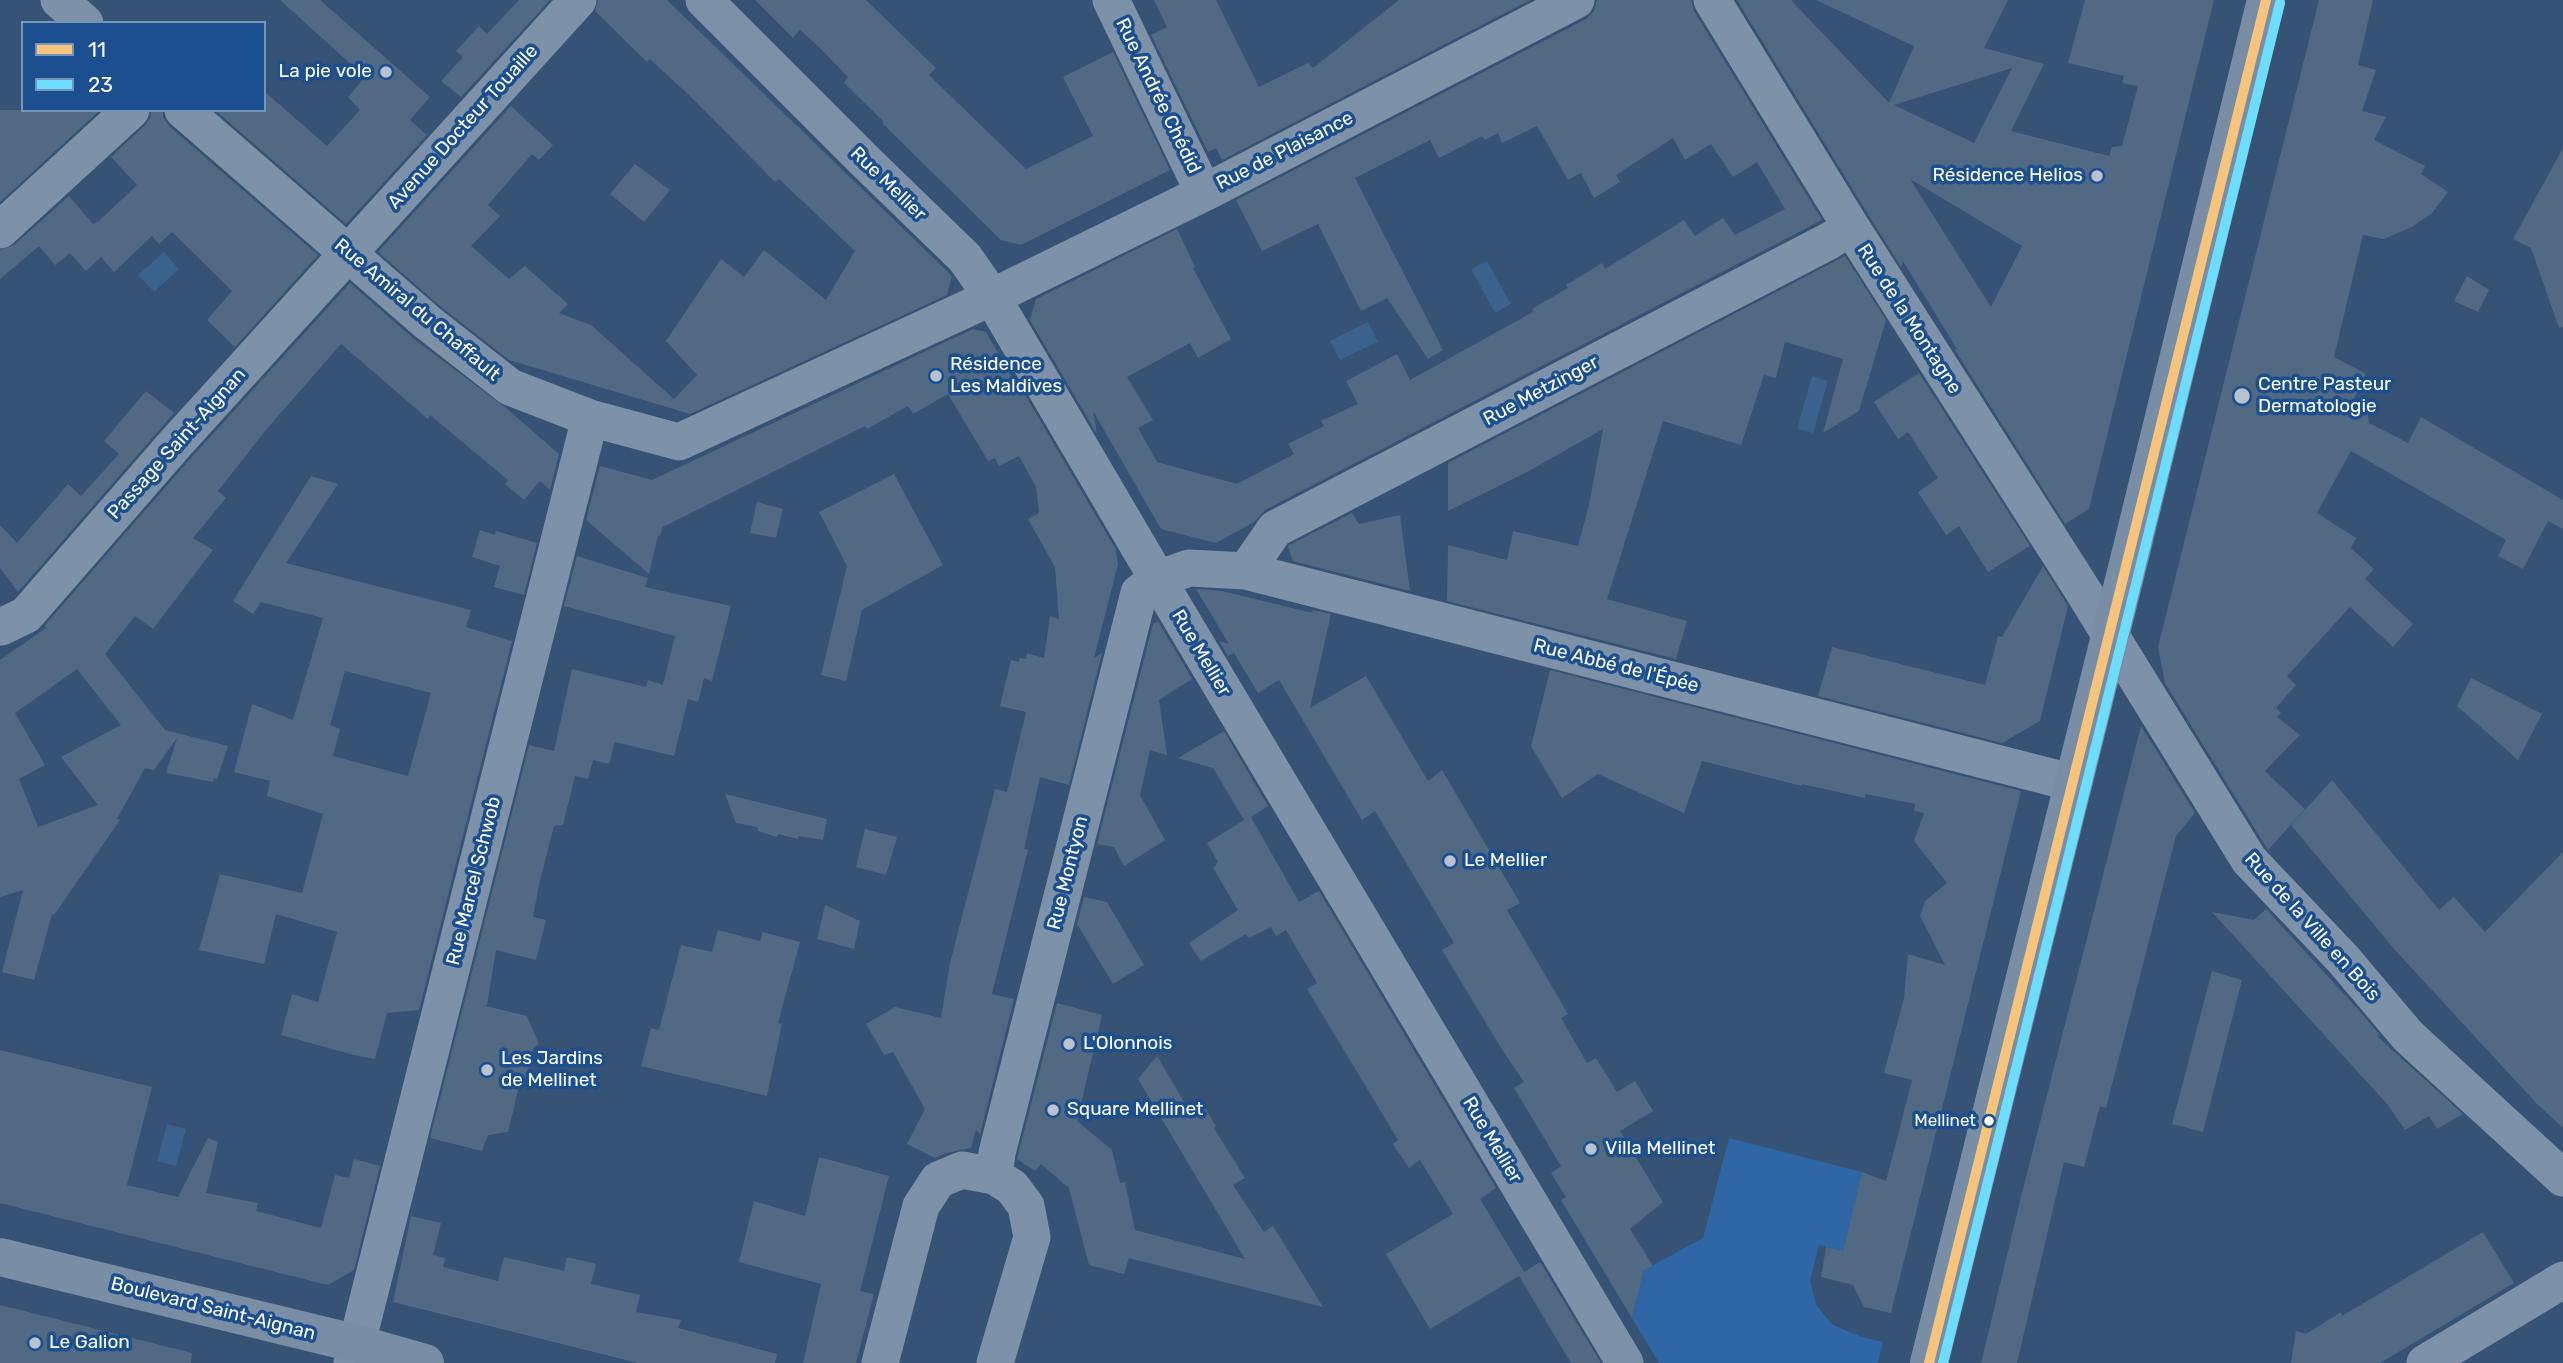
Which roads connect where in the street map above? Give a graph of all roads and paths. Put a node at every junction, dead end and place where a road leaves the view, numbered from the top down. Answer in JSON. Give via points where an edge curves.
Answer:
{"nodes":[{"id":1,"x":59,"y":0,"type":"edge"},
{"id":2,"x":578,"y":0,"type":"edge"},
{"id":3,"x":704,"y":0,"type":"edge"},
{"id":4,"x":1111,"y":0,"type":"edge"},
{"id":5,"x":1576,"y":0,"type":"edge"},
{"id":6,"x":1712,"y":0,"type":"edge"},
{"id":7,"x":2266,"y":0,"type":"edge"},
{"id":8,"x":83,"y":21,"type":"edge"},
{"id":9,"x":129,"y":112,"type":"edge"},
{"id":10,"x":185,"y":112,"type":"edge"},
{"id":11,"x":1204,"y":193,"type":"junction"},
{"id":12,"x":1851,"y":228,"type":"junction"},
{"id":13,"x":0,"y":230,"type":"edge"},
{"id":14,"x":349,"y":254,"type":"junction"},
{"id":15,"x":992,"y":297,"type":"junction"},
{"id":16,"x":590,"y":418,"type":"junction"},
{"id":17,"x":1246,"y":571,"type":"junction"},
{"id":18,"x":1158,"y":579,"type":"junction"},
{"id":19,"x":0,"y":627,"type":"edge"},
{"id":20,"x":2111,"y":635,"type":"junction"},
{"id":21,"x":2074,"y":783,"type":"junction"},
{"id":22,"x":994,"y":1176,"type":"junction"},
{"id":23,"x":2563,"y":1178,"type":"edge"},
{"id":24,"x":0,"y":1257,"type":"edge"},
{"id":25,"x":2563,"y":1280,"type":"edge"},
{"id":26,"x":355,"y":1354,"type":"edge"},
{"id":27,"x":425,"y":1363,"type":"edge"},
{"id":28,"x":880,"y":1363,"type":"edge"},
{"id":29,"x":995,"y":1363,"type":"edge"},
{"id":30,"x":1625,"y":1363,"type":"edge"},
{"id":31,"x":1929,"y":1363,"type":"edge"},
{"id":32,"x":2426,"y":1363,"type":"edge"}],
"edges":[{"from":1,"to":8,"type":"street"},
{"from":2,"to":14,"type":"street","name":"Avenue Docteur Touaille"},
{"from":3,"to":15,"type":"street","name":"Rue Mellier","via":[[965,258]]},
{"from":4,"to":11,"type":"street","name":"Rue Andrée Chédid"},
{"from":5,"to":11,"type":"street","name":"Rue de Plaisance"},
{"from":6,"to":12,"type":"street","name":"Rue de la Montagne"},
{"from":7,"to":20,"type":"street"},
{"from":9,"to":13,"type":"street"},
{"from":10,"to":14,"type":"street","name":"Rue Amiral du Chaffault"},
{"from":11,"to":15,"type":"street","name":"Rue de Plaisance"},
{"from":12,"to":17,"type":"street","name":"Rue Metzinger","via":[[1275,529]]},
{"from":12,"to":20,"type":"street","name":"Rue de la Montagne"},
{"from":14,"to":16,"type":"street","name":"Rue Amiral du Chaffault","via":[[510,387]]},
{"from":14,"to":19,"type":"street","name":"Passage Saint-Aignan","via":[[26,615]]},
{"from":15,"to":16,"type":"street","name":"Rue Amiral du Chaffault","via":[[679,442]]},
{"from":15,"to":18,"type":"street","name":"Rue Mellier"},
{"from":16,"to":26,"type":"street","name":"Rue Marcel Schwob"},
{"from":17,"to":18,"type":"street","name":"Rue Abbé de l'Épée","via":[[1189,568]]},
{"from":17,"to":21,"type":"street","name":"Rue Abbé de l'Épée"},
{"from":18,"to":22,"type":"street","name":"Rue Montyon","via":[[1139,593]]},
{"from":18,"to":30,"type":"street","name":"Rue Mellier"},
{"from":20,"to":21,"type":"street"},
{"from":20,"to":23,"type":"street","name":"Rue de la Ville en Bois","via":[[2249,860],[2408,1036]]},
{"from":21,"to":31,"type":"street"},
{"from":22,"to":28,"type":"street","via":[[962,1170],[938,1180],[921,1206]]},
{"from":22,"to":29,"type":"street","via":[[1012,1187],[1026,1206],[1032,1237]]},
{"from":24,"to":26,"type":"street","name":"Boulevard Saint-Aignan"},
{"from":25,"to":32,"type":"street"},
{"from":26,"to":27,"type":"street","name":"Boulevard Saint-Aignan"}]}
